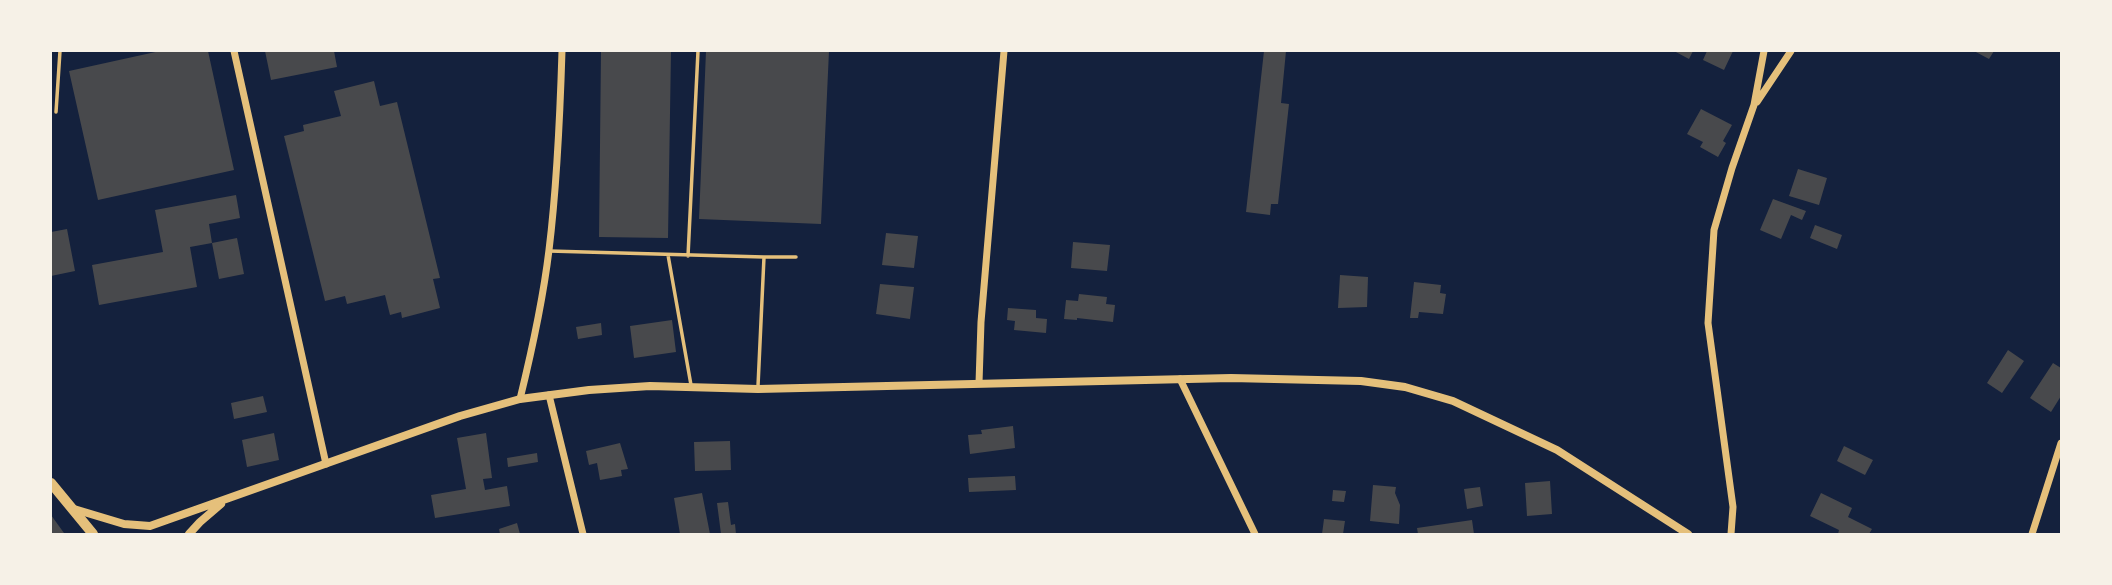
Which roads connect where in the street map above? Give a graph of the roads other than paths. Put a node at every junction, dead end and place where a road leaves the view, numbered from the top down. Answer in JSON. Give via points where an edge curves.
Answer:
{"nodes":[{"id":1,"x":60,"y":51,"type":"edge"},
{"id":2,"x":233,"y":51,"type":"edge"},
{"id":3,"x":562,"y":51,"type":"edge"},
{"id":4,"x":698,"y":51,"type":"edge"},
{"id":5,"x":1003,"y":51,"type":"edge"},
{"id":6,"x":1764,"y":51,"type":"edge"},
{"id":7,"x":1791,"y":51,"type":"edge"},
{"id":8,"x":1754,"y":105,"type":"junction"},
{"id":9,"x":56,"y":112,"type":"dead end"},
{"id":10,"x":549,"y":251,"type":"junction"},
{"id":11,"x":667,"y":255,"type":"junction"},
{"id":12,"x":688,"y":256,"type":"junction"},
{"id":13,"x":764,"y":257,"type":"junction"},
{"id":14,"x":796,"y":257,"type":"dead end"},
{"id":15,"x":1180,"y":379,"type":"junction"},
{"id":16,"x":979,"y":383,"type":"junction"},
{"id":17,"x":692,"y":387,"type":"junction"},
{"id":18,"x":758,"y":388,"type":"junction"},
{"id":19,"x":549,"y":395,"type":"junction"},
{"id":20,"x":520,"y":399,"type":"junction"},
{"id":21,"x":2061,"y":443,"type":"edge"},
{"id":22,"x":326,"y":464,"type":"junction"},
{"id":23,"x":51,"y":483,"type":"edge"},
{"id":24,"x":226,"y":500,"type":"junction"},
{"id":25,"x":71,"y":508,"type":"junction"},
{"id":26,"x":150,"y":526,"type":"junction"},
{"id":27,"x":93,"y":534,"type":"edge"},
{"id":28,"x":142,"y":534,"type":"edge"},
{"id":29,"x":189,"y":534,"type":"edge"},
{"id":30,"x":583,"y":534,"type":"edge"},
{"id":31,"x":1255,"y":534,"type":"edge"},
{"id":32,"x":1688,"y":534,"type":"edge"},
{"id":33,"x":1731,"y":534,"type":"edge"},
{"id":34,"x":2032,"y":534,"type":"edge"}],
"edges":[{"from":1,"to":9,"type":"lane"},
{"from":2,"to":22,"type":"street"},
{"from":3,"to":10,"type":"street"},
{"from":4,"to":12,"type":"lane"},
{"from":5,"to":16,"type":"street"},
{"from":6,"to":8,"type":"street"},
{"from":7,"to":8,"type":"street"},
{"from":8,"to":33,"type":"street","via":[[1714,230],[1708,323],[1733,507]]},
{"from":10,"to":11,"type":"lane"},
{"from":10,"to":20,"type":"street"},
{"from":11,"to":12,"type":"lane"},
{"from":11,"to":17,"type":"lane"},
{"from":12,"to":13,"type":"lane"},
{"from":13,"to":14,"type":"lane"},
{"from":13,"to":18,"type":"lane"},
{"from":15,"to":16,"type":"street"},
{"from":15,"to":31,"type":"street"},
{"from":15,"to":32,"type":"street","via":[[1360,381],[1405,387],[1453,401],[1557,450]]},
{"from":16,"to":18,"type":"street"},
{"from":17,"to":18,"type":"street"},
{"from":17,"to":19,"type":"street"},
{"from":19,"to":20,"type":"street"},
{"from":19,"to":30,"type":"street"},
{"from":20,"to":22,"type":"street"},
{"from":21,"to":34,"type":"street"},
{"from":22,"to":24,"type":"street"},
{"from":23,"to":25,"type":"main road"},
{"from":24,"to":26,"type":"street"},
{"from":24,"to":29,"type":"street"},
{"from":25,"to":26,"type":"street","via":[[124,524]]},
{"from":25,"to":27,"type":"main road"},
{"from":26,"to":28,"type":"street"}]}
